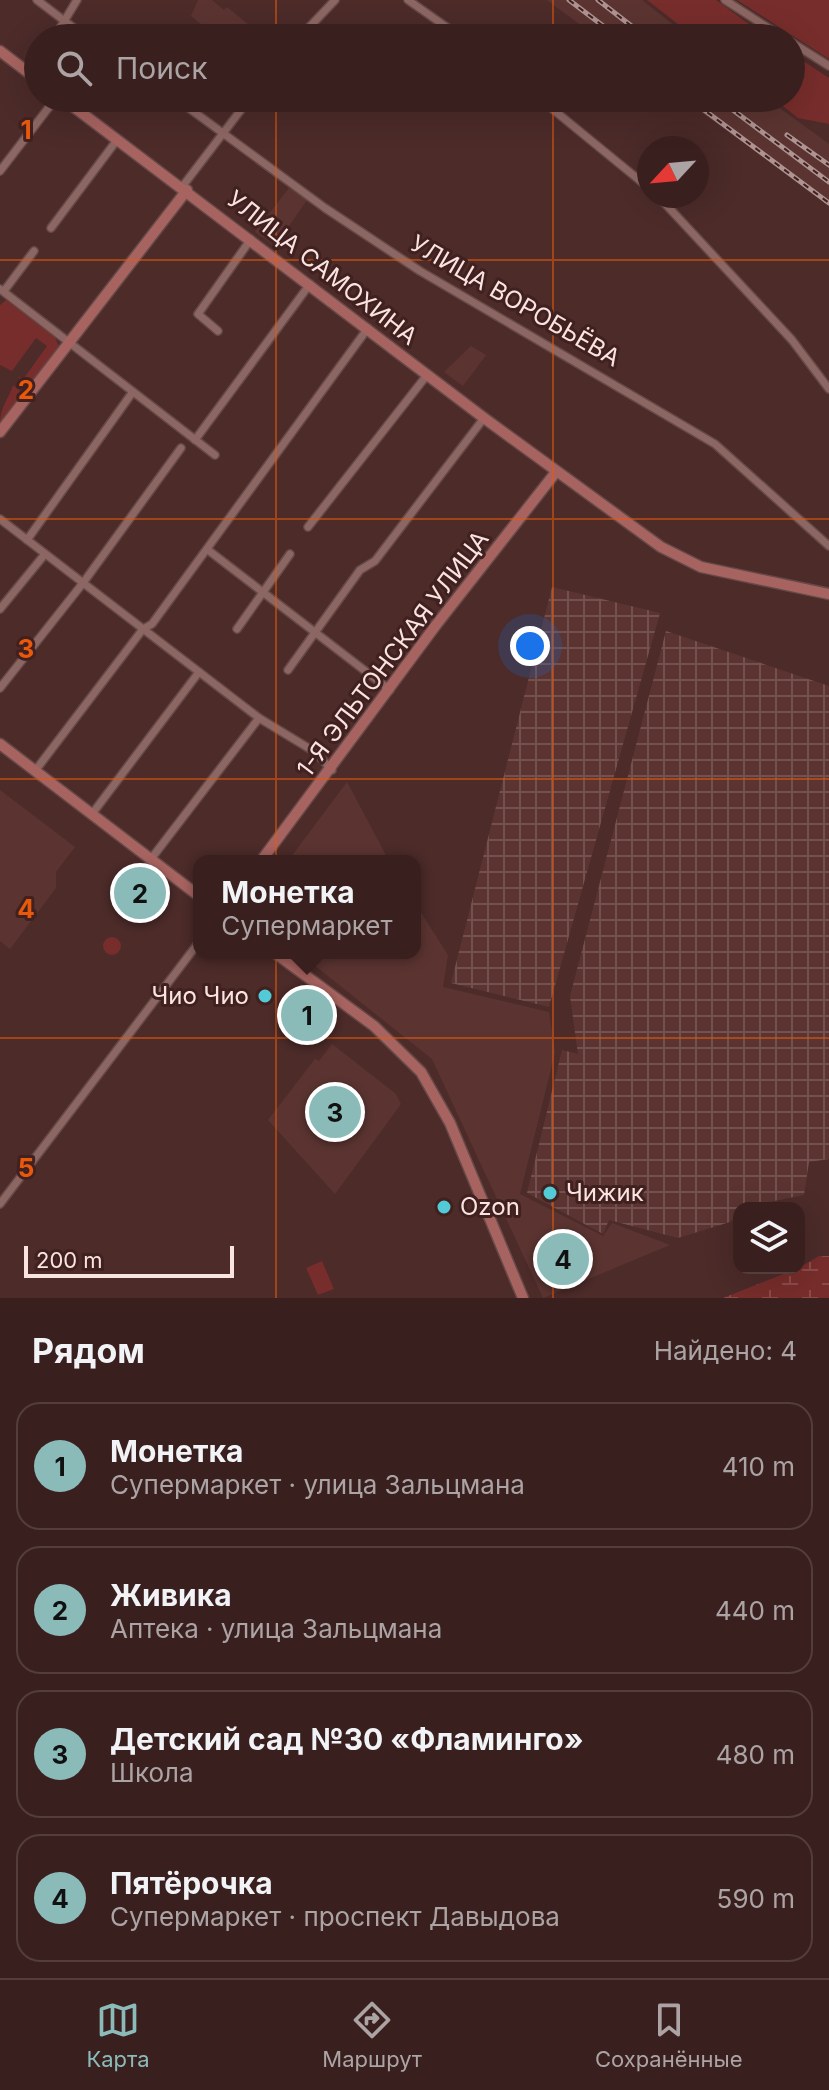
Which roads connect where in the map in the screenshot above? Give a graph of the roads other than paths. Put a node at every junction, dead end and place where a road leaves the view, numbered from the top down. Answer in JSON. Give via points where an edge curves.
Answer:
{"nodes":[{"id":1,"x":37,"y":0,"type":"edge"},
{"id":2,"x":77,"y":0,"type":"edge"},
{"id":3,"x":335,"y":0,"type":"edge"},
{"id":4,"x":408,"y":0,"type":"edge"},
{"id":5,"x":725,"y":0,"type":"edge"},
{"id":6,"x":66,"y":23,"type":"joint"},
{"id":7,"x":312,"y":24,"type":"edge"},
{"id":8,"x":442,"y":24,"type":"edge"},
{"id":9,"x":762,"y":24,"type":"edge"},
{"id":10,"x":805,"y":51,"type":"edge"},
{"id":11,"x":1,"y":53,"type":"edge"},
{"id":12,"x":829,"y":66,"type":"edge"},
{"id":13,"x":24,"y":70,"type":"edge"},
{"id":14,"x":48,"y":112,"type":"edge"},
{"id":15,"x":78,"y":112,"type":"edge"},
{"id":16,"x":195,"y":112,"type":"edge"},
{"id":17,"x":239,"y":112,"type":"edge"},
{"id":18,"x":556,"y":112,"type":"edge"},
{"id":19,"x":223,"y":132,"type":"junction"},
{"id":20,"x":117,"y":140,"type":"junction"},
{"id":21,"x":0,"y":171,"type":"edge"},
{"id":22,"x":637,"y":178,"type":"edge"},
{"id":23,"x":184,"y":188,"type":"junction"},
{"id":24,"x":669,"y":208,"type":"edge"},
{"id":25,"x":51,"y":228,"type":"dead end"},
{"id":26,"x":251,"y":239,"type":"junction"},
{"id":27,"x":34,"y":251,"type":"dead end"},
{"id":28,"x":310,"y":284,"type":"junction"},
{"id":29,"x":2,"y":290,"type":"edge"},
{"id":30,"x":368,"y":328,"type":"junction"},
{"id":31,"x":218,"y":331,"type":"dead end"},
{"id":32,"x":70,"y":339,"type":"junction"},
{"id":33,"x":427,"y":375,"type":"junction"},
{"id":34,"x":829,"y":389,"type":"edge"},
{"id":35,"x":132,"y":393,"type":"junction"},
{"id":36,"x":484,"y":418,"type":"junction"},
{"id":37,"x":0,"y":432,"type":"edge"},
{"id":38,"x":195,"y":440,"type":"junction"},
{"id":39,"x":181,"y":448,"type":"dead end"},
{"id":40,"x":215,"y":455,"type":"dead end"},
{"id":41,"x":556,"y":472,"type":"junction"},
{"id":42,"x":0,"y":519,"type":"edge"},
{"id":43,"x":308,"y":527,"type":"dead end"},
{"id":44,"x":27,"y":540,"type":"junction"},
{"id":45,"x":829,"y":546,"type":"edge"},
{"id":46,"x":208,"y":550,"type":"junction"},
{"id":47,"x":45,"y":554,"type":"junction"},
{"id":48,"x":290,"y":554,"type":"dead end"},
{"id":49,"x":83,"y":583,"type":"junction"},
{"id":50,"x":263,"y":591,"type":"junction"},
{"id":51,"x":829,"y":594,"type":"edge"},
{"id":52,"x":0,"y":609,"type":"edge"},
{"id":53,"x":143,"y":629,"type":"junction"},
{"id":54,"x":237,"y":629,"type":"dead end"},
{"id":55,"x":315,"y":630,"type":"junction"},
{"id":56,"x":288,"y":670,"type":"dead end"},
{"id":57,"x":199,"y":672,"type":"junction"},
{"id":58,"x":0,"y":688,"type":"edge"},
{"id":59,"x":390,"y":690,"type":"junction"},
{"id":60,"x":259,"y":718,"type":"junction"},
{"id":61,"x":0,"y":744,"type":"edge"},
{"id":62,"x":332,"y":770,"type":"junction"},
{"id":63,"x":35,"y":771,"type":"junction"},
{"id":64,"x":92,"y":814,"type":"junction"},
{"id":65,"x":266,"y":855,"type":"edge"},
{"id":66,"x":151,"y":859,"type":"junction"},
{"id":67,"x":193,"y":891,"type":"edge"},
{"id":68,"x":193,"y":950,"type":"edge"},
{"id":69,"x":283,"y":959,"type":"edge"},
{"id":70,"x":0,"y":1204,"type":"edge"},
{"id":71,"x":523,"y":1298,"type":"edge"}],
"edges":[{"from":1,"to":6,"type":"street"},
{"from":2,"to":6,"type":"street"},
{"from":3,"to":7,"type":"street"},
{"from":4,"to":8,"type":"street"},
{"from":5,"to":9,"type":"street"},
{"from":10,"to":12,"type":"street"},
{"from":11,"to":13,"type":"street"},
{"from":14,"to":21,"type":"street"},
{"from":15,"to":20,"type":"street","name":"УЛИЦА САМОХИНА"},
{"from":16,"to":19,"type":"street","name":"УЛИЦА ВОРОБЬЁВА"},
{"from":17,"to":19,"type":"street"},
{"from":18,"to":22,"type":"street"},
{"from":19,"to":23,"type":"street"},
{"from":19,"to":45,"type":"street","name":"УЛИЦА ВОРОБЬЁВА","via":[[420,271],[715,444]]},
{"from":20,"to":23,"type":"street","name":"УЛИЦА САМОХИНА"},
{"from":20,"to":25,"type":"street"},
{"from":23,"to":26,"type":"street","name":"УЛИЦА САМОХИНА"},
{"from":23,"to":32,"type":"street"},
{"from":24,"to":34,"type":"street","via":[[792,340]]},
{"from":26,"to":28,"type":"street","name":"УЛИЦА САМОХИНА"},
{"from":26,"to":31,"type":"street","via":[[198,314]]},
{"from":27,"to":29,"type":"street"},
{"from":28,"to":30,"type":"street","name":"УЛИЦА САМОХИНА"},
{"from":28,"to":38,"type":"street"},
{"from":29,"to":32,"type":"street"},
{"from":30,"to":33,"type":"street","name":"УЛИЦА САМОХИНА"},
{"from":30,"to":46,"type":"street"},
{"from":32,"to":35,"type":"street"},
{"from":32,"to":37,"type":"street"},
{"from":33,"to":36,"type":"street","name":"УЛИЦА САМОХИНА"},
{"from":33,"to":43,"type":"street"},
{"from":35,"to":38,"type":"street"},
{"from":35,"to":44,"type":"street"},
{"from":36,"to":41,"type":"street","name":"УЛИЦА САМОХИНА"},
{"from":36,"to":55,"type":"street"},
{"from":38,"to":40,"type":"street"},
{"from":39,"to":49,"type":"street"},
{"from":41,"to":51,"type":"street","name":"УЛИЦА САМОХИНА","via":[[682,559]]},
{"from":41,"to":59,"type":"street","name":"1-Я ЭЛЬТОНСКАЯ УЛИЦА"},
{"from":42,"to":44,"type":"street"},
{"from":44,"to":47,"type":"street"},
{"from":46,"to":50,"type":"street"},
{"from":46,"to":53,"type":"street"},
{"from":47,"to":49,"type":"street"},
{"from":47,"to":52,"type":"street"},
{"from":48,"to":50,"type":"street"},
{"from":49,"to":53,"type":"street"},
{"from":49,"to":58,"type":"street"},
{"from":50,"to":54,"type":"street"},
{"from":50,"to":55,"type":"street"},
{"from":53,"to":57,"type":"street"},
{"from":53,"to":63,"type":"street"},
{"from":55,"to":56,"type":"street"},
{"from":55,"to":59,"type":"street"},
{"from":57,"to":60,"type":"street"},
{"from":57,"to":64,"type":"street"},
{"from":59,"to":62,"type":"street","name":"1-Я ЭЛЬТОНСКАЯ УЛИЦА"},
{"from":60,"to":62,"type":"street","via":[[315,752]]},
{"from":60,"to":66,"type":"street"},
{"from":61,"to":63,"type":"street"},
{"from":62,"to":65,"type":"street","name":"1-Я ЭЛЬТОНСКАЯ УЛИЦА"},
{"from":63,"to":64,"type":"street"},
{"from":64,"to":66,"type":"street"},
{"from":66,"to":67,"type":"street"},
{"from":68,"to":70,"type":"street"},
{"from":69,"to":71,"type":"street","via":[[374,1026],[421,1072],[450,1123]]}]}
